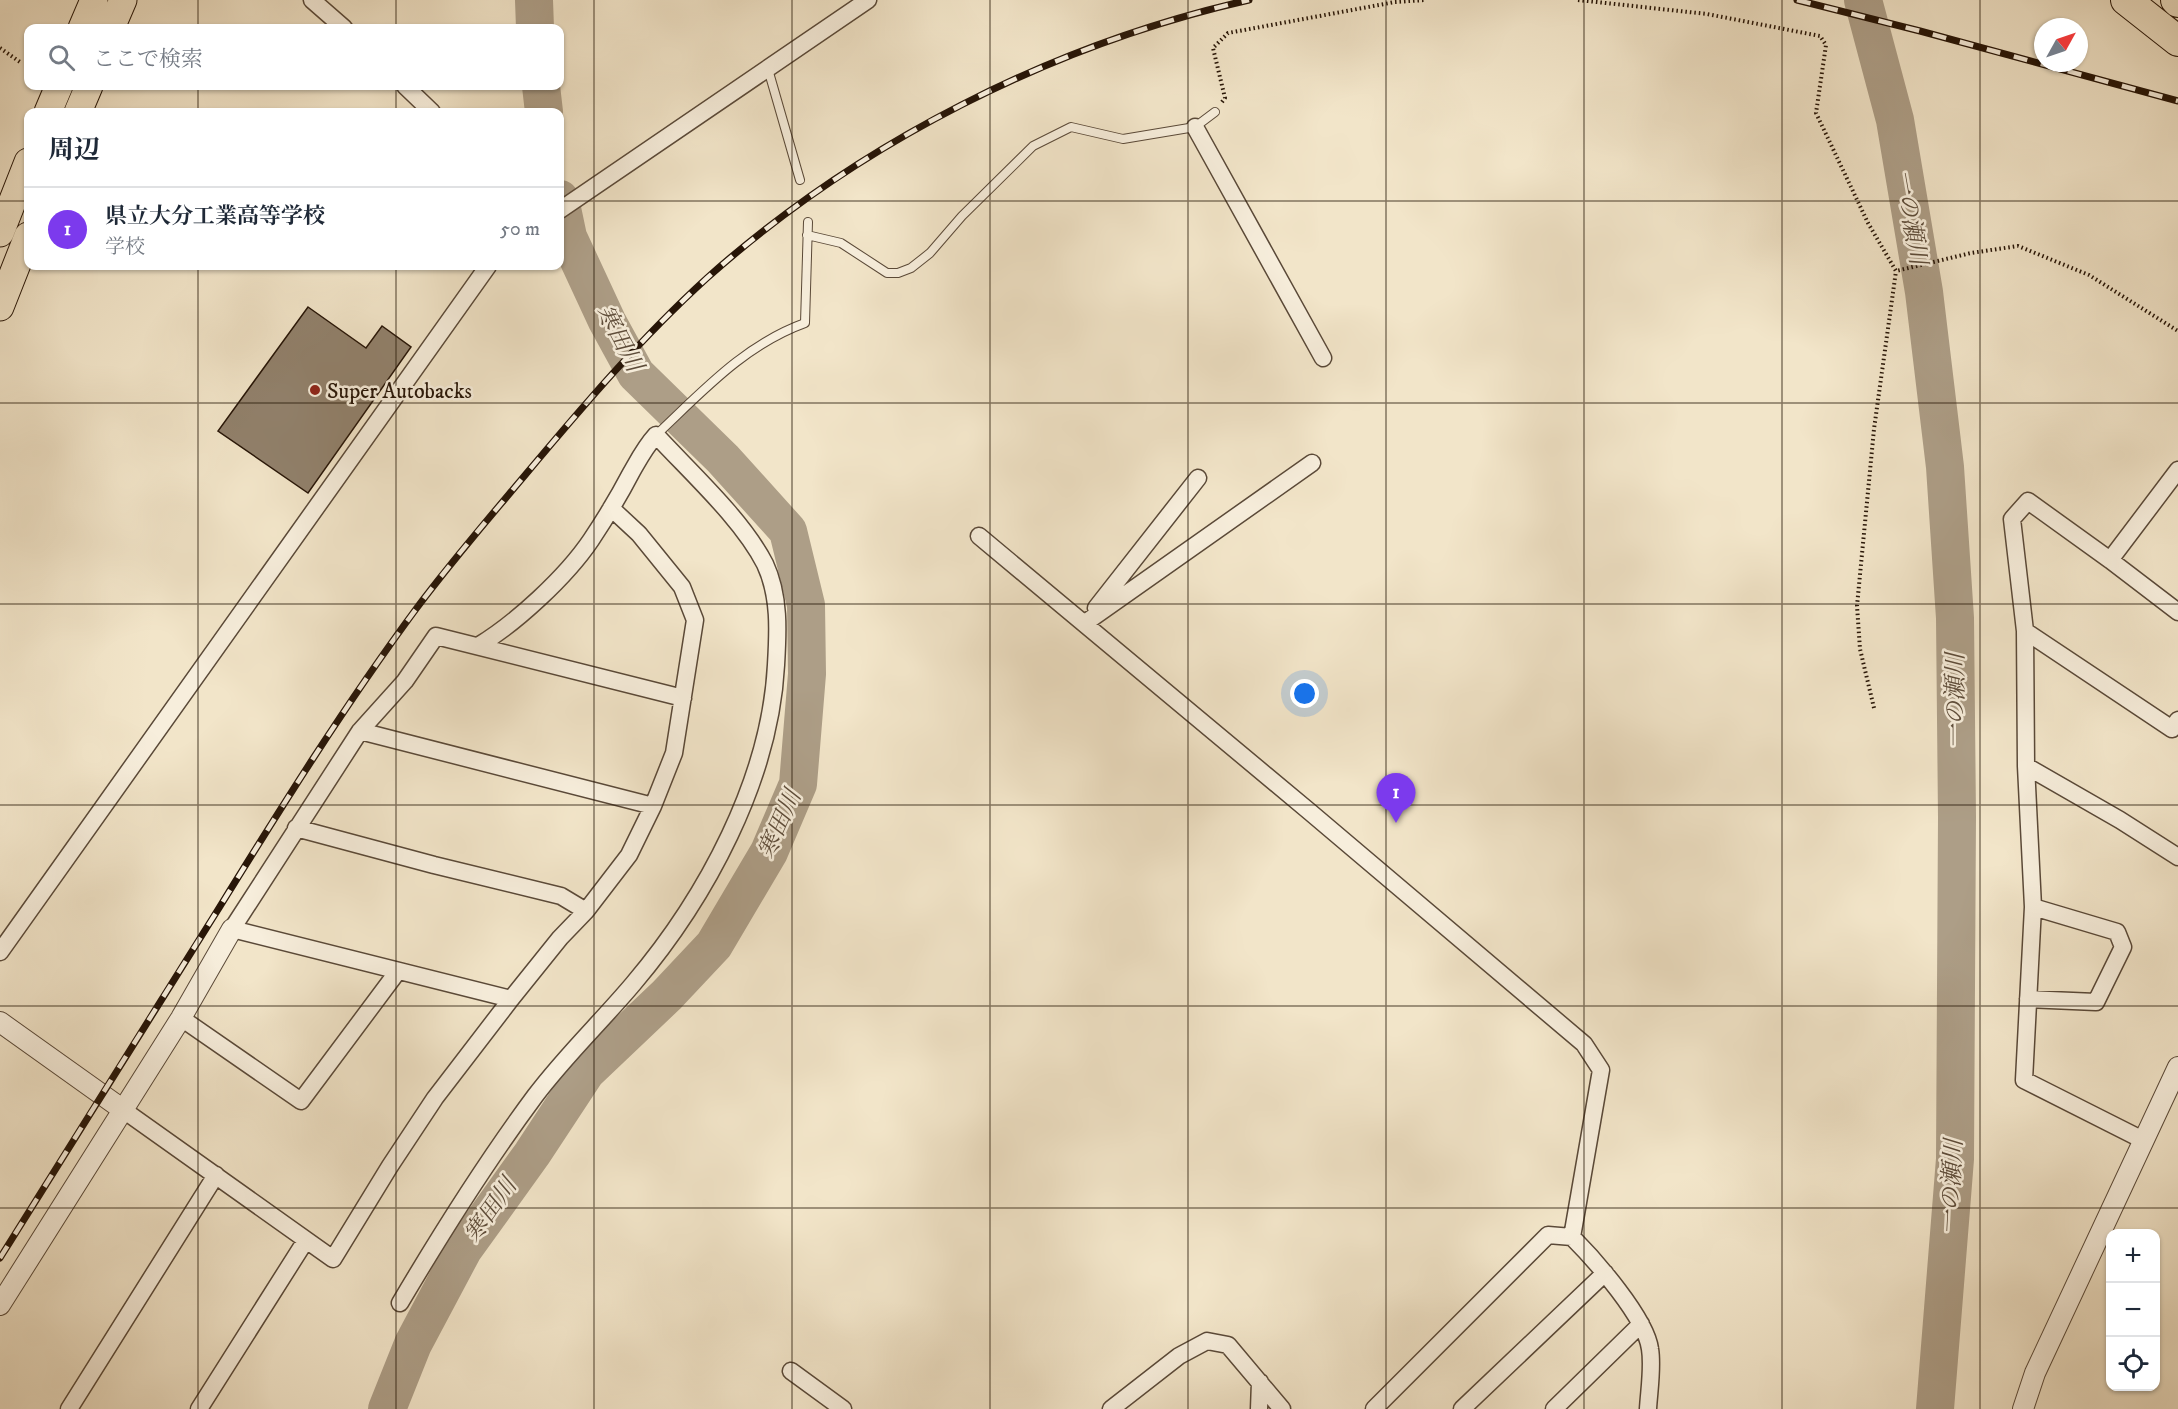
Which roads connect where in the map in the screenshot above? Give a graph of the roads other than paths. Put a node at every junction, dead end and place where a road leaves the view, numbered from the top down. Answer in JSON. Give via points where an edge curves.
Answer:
{"nodes":[{"id":1,"x":94,"y":0,"type":"edge"},
{"id":2,"x":123,"y":0,"type":"edge"},
{"id":3,"x":312,"y":0,"type":"edge"},
{"id":4,"x":868,"y":0,"type":"edge"},
{"id":5,"x":2126,"y":0,"type":"edge"},
{"id":6,"x":84,"y":24,"type":"edge"},
{"id":7,"x":113,"y":24,"type":"edge"},
{"id":8,"x":339,"y":24,"type":"edge"},
{"id":9,"x":2178,"y":40,"type":"edge"},
{"id":10,"x":768,"y":69,"type":"junction"},
{"id":11,"x":57,"y":90,"type":"edge"},
{"id":12,"x":87,"y":90,"type":"edge"},
{"id":13,"x":409,"y":90,"type":"edge"},
{"id":14,"x":50,"y":108,"type":"edge"},
{"id":15,"x":80,"y":108,"type":"edge"},
{"id":16,"x":428,"y":108,"type":"edge"},
{"id":17,"x":1215,"y":112,"type":"road end"},
{"id":18,"x":1195,"y":127,"type":"junction"},
{"id":19,"x":24,"y":172,"type":"edge"},
{"id":20,"x":800,"y":180,"type":"dead end"},
{"id":21,"x":564,"y":207,"type":"edge"},
{"id":22,"x":808,"y":222,"type":"dead end"},
{"id":23,"x":0,"y":233,"type":"edge"},
{"id":24,"x":807,"y":235,"type":"junction"},
{"id":25,"x":24,"y":246,"type":"edge"},
{"id":26,"x":485,"y":270,"type":"edge"},
{"id":27,"x":0,"y":307,"type":"edge"},
{"id":28,"x":1323,"y":358,"type":"dead end"},
{"id":29,"x":656,"y":435,"type":"junction"},
{"id":30,"x":1312,"y":463,"type":"dead end"},
{"id":31,"x":2178,"y":470,"type":"edge"},
{"id":32,"x":1198,"y":478,"type":"dead end"},
{"id":33,"x":611,"y":508,"type":"junction"},
{"id":34,"x":980,"y":536,"type":"dead end"},
{"id":35,"x":2110,"y":560,"type":"junction"},
{"id":36,"x":2178,"y":612,"type":"edge"},
{"id":37,"x":1085,"y":623,"type":"junction"},
{"id":38,"x":2025,"y":631,"type":"junction"},
{"id":39,"x":478,"y":646,"type":"junction"},
{"id":40,"x":683,"y":698,"type":"junction"},
{"id":41,"x":2178,"y":720,"type":"edge"},
{"id":42,"x":360,"y":731,"type":"junction"},
{"id":43,"x":2026,"y":766,"type":"junction"},
{"id":44,"x":653,"y":806,"type":"junction"},
{"id":45,"x":296,"y":828,"type":"junction"},
{"id":46,"x":2178,"y":857,"type":"edge"},
{"id":47,"x":2033,"y":907,"type":"junction"},
{"id":48,"x":586,"y":911,"type":"junction"},
{"id":49,"x":232,"y":929,"type":"junction"},
{"id":50,"x":0,"y":952,"type":"edge"},
{"id":51,"x":398,"y":971,"type":"junction"},
{"id":52,"x":511,"y":999,"type":"junction"},
{"id":53,"x":2028,"y":999,"type":"junction"},
{"id":54,"x":181,"y":1018,"type":"junction"},
{"id":55,"x":0,"y":1022,"type":"edge"},
{"id":56,"x":2178,"y":1068,"type":"edge"},
{"id":57,"x":122,"y":1109,"type":"junction"},
{"id":58,"x":2143,"y":1140,"type":"junction"},
{"id":59,"x":216,"y":1175,"type":"junction"},
{"id":60,"x":1572,"y":1237,"type":"junction"},
{"id":61,"x":306,"y":1240,"type":"junction"},
{"id":62,"x":1605,"y":1273,"type":"junction"},
{"id":63,"x":400,"y":1303,"type":"dead end"},
{"id":64,"x":0,"y":1305,"type":"edge"},
{"id":65,"x":1641,"y":1324,"type":"junction"},
{"id":66,"x":791,"y":1371,"type":"dead end"},
{"id":67,"x":1260,"y":1382,"type":"junction"},
{"id":68,"x":207,"y":1406,"type":"edge"},
{"id":69,"x":69,"y":1409,"type":"edge"},
{"id":70,"x":843,"y":1409,"type":"edge"},
{"id":71,"x":1111,"y":1409,"type":"edge"},
{"id":72,"x":1259,"y":1409,"type":"edge"},
{"id":73,"x":1282,"y":1409,"type":"edge"},
{"id":74,"x":1374,"y":1409,"type":"edge"},
{"id":75,"x":1462,"y":1409,"type":"edge"},
{"id":76,"x":1554,"y":1409,"type":"edge"},
{"id":77,"x":1648,"y":1409,"type":"edge"},
{"id":78,"x":2023,"y":1409,"type":"edge"}],
"edges":[{"from":1,"to":6,"type":"highway"},
{"from":2,"to":7,"type":"highway"},
{"from":3,"to":8,"type":"street"},
{"from":4,"to":10,"type":"street"},
{"from":5,"to":9,"type":"highway"},
{"from":10,"to":20,"type":"lane"},
{"from":10,"to":21,"type":"street"},
{"from":11,"to":14,"type":"highway"},
{"from":12,"to":15,"type":"highway"},
{"from":13,"to":16,"type":"street"},
{"from":17,"to":18,"type":"lane"},
{"from":18,"to":24,"type":"lane","via":[[1123,139],[1071,127],[1032,146],[930,253],[898,273],[887,273],[841,243]]},
{"from":18,"to":28,"type":"street"},
{"from":19,"to":23,"type":"highway"},
{"from":22,"to":24,"type":"lane"},
{"from":24,"to":29,"type":"lane","via":[[805,323],[761,343],[730,366]]},
{"from":25,"to":27,"type":"highway"},
{"from":26,"to":50,"type":"street"},
{"from":29,"to":33,"type":"street","via":[[642,451]]},
{"from":29,"to":63,"type":"street","via":[[726,510],[766,566],[778,614],[777,644],[774,688],[759,762],[710,873],[674,930],[632,986],[536,1095]]},
{"from":30,"to":37,"type":"street"},
{"from":31,"to":35,"type":"street"},
{"from":32,"to":37,"type":"street"},
{"from":33,"to":39,"type":"street","via":[[562,577],[497,635]]},
{"from":33,"to":40,"type":"street","via":[[639,534],[682,586],[694,620]]},
{"from":34,"to":37,"type":"street"},
{"from":35,"to":36,"type":"street"},
{"from":35,"to":38,"type":"street","via":[[2028,501],[2012,519]]},
{"from":37,"to":60,"type":"street","via":[[1584,1044],[1601,1070]]},
{"from":38,"to":41,"type":"street","via":[[2172,729]]},
{"from":38,"to":43,"type":"street"},
{"from":39,"to":40,"type":"street"},
{"from":39,"to":42,"type":"street","via":[[436,636],[405,681]]},
{"from":40,"to":44,"type":"street","via":[[674,753]]},
{"from":42,"to":44,"type":"street"},
{"from":42,"to":45,"type":"street"},
{"from":43,"to":46,"type":"street"},
{"from":43,"to":47,"type":"street"},
{"from":44,"to":48,"type":"street","via":[[629,855]]},
{"from":45,"to":48,"type":"street","via":[[561,896]]},
{"from":45,"to":49,"type":"street"},
{"from":47,"to":53,"type":"street"},
{"from":47,"to":53,"type":"street","via":[[2117,932],[2123,946],[2096,1002]]},
{"from":48,"to":52,"type":"street"},
{"from":49,"to":51,"type":"street"},
{"from":49,"to":54,"type":"street"},
{"from":51,"to":52,"type":"street"},
{"from":51,"to":54,"type":"street","via":[[301,1101]]},
{"from":52,"to":61,"type":"street","via":[[435,1098],[333,1259]]},
{"from":53,"to":58,"type":"street","via":[[2024,1080]]},
{"from":54,"to":57,"type":"street"},
{"from":55,"to":57,"type":"street"},
{"from":56,"to":58,"type":"street"},
{"from":57,"to":59,"type":"street"},
{"from":57,"to":64,"type":"street"},
{"from":58,"to":78,"type":"street","via":[[2035,1373]]},
{"from":59,"to":61,"type":"street"},
{"from":59,"to":69,"type":"street"},
{"from":60,"to":62,"type":"street"},
{"from":60,"to":74,"type":"street","via":[[1548,1235]]},
{"from":61,"to":68,"type":"street"},
{"from":62,"to":65,"type":"street"},
{"from":62,"to":75,"type":"street"},
{"from":65,"to":76,"type":"street"},
{"from":65,"to":77,"type":"street","via":[[1650,1349]]},
{"from":66,"to":70,"type":"street"},
{"from":67,"to":71,"type":"street","via":[[1228,1345],[1207,1341],[1179,1356]]},
{"from":67,"to":72,"type":"street"},
{"from":67,"to":73,"type":"street"}]}
